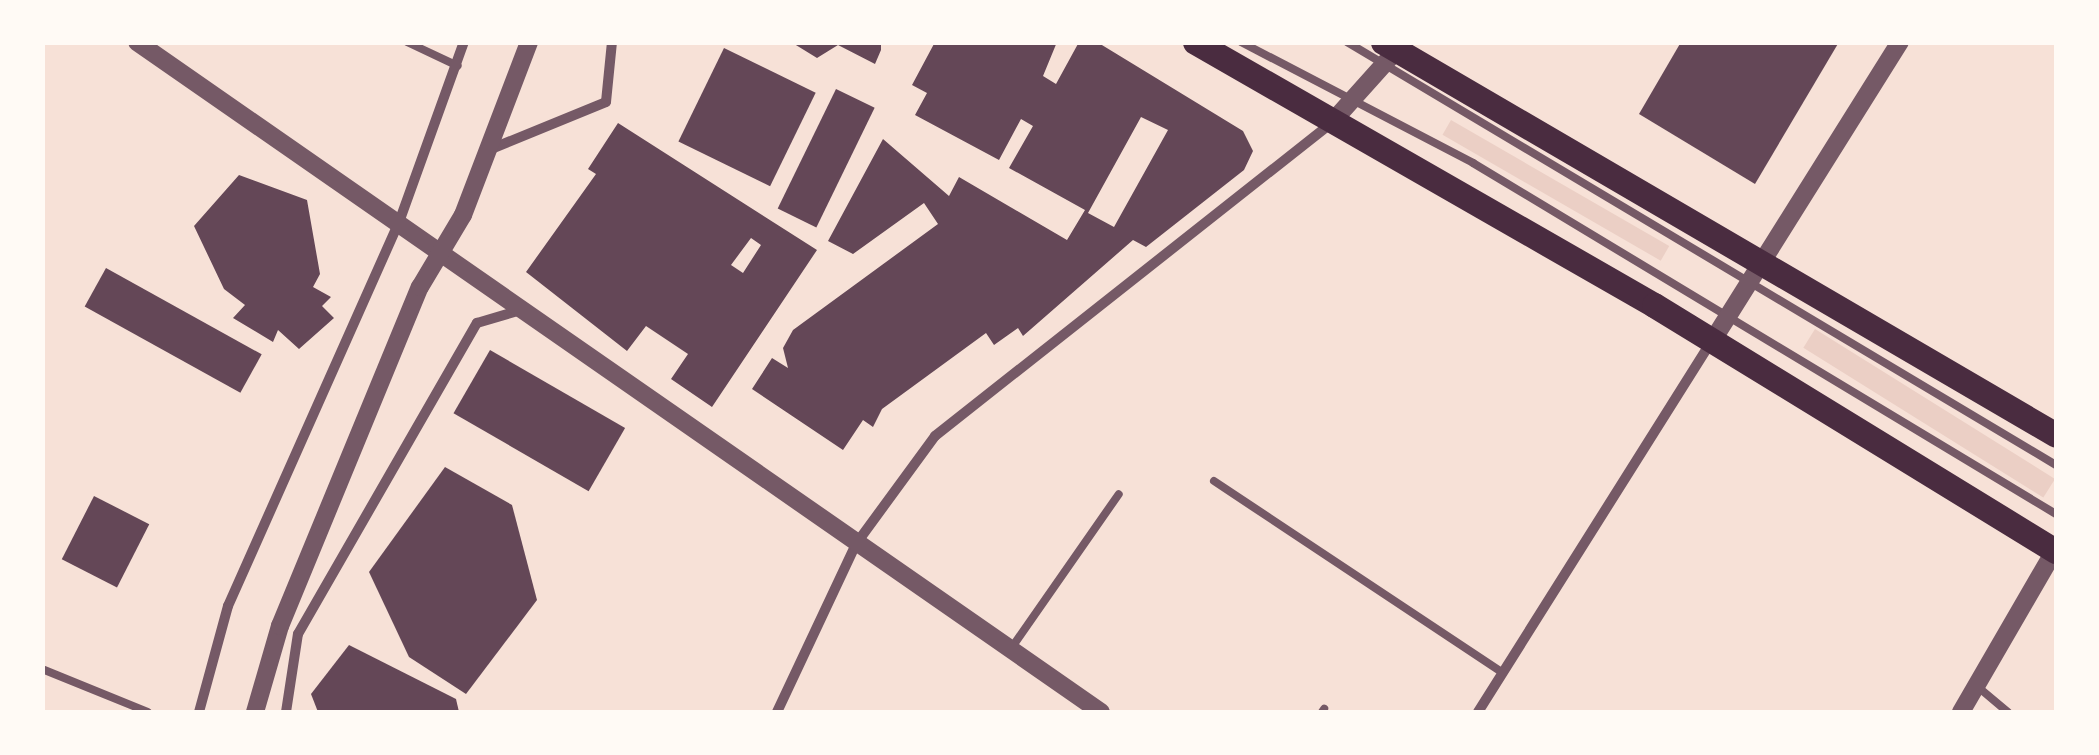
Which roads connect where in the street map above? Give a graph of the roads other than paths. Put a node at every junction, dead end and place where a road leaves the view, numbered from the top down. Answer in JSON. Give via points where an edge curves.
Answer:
{"nodes":[{"id":1,"x":137,"y":42,"type":"edge"},
{"id":2,"x":407,"y":42,"type":"edge"},
{"id":3,"x":464,"y":42,"type":"edge"},
{"id":4,"x":529,"y":42,"type":"edge"},
{"id":5,"x":612,"y":42,"type":"edge"},
{"id":6,"x":1194,"y":42,"type":"edge"},
{"id":7,"x":1241,"y":42,"type":"edge"},
{"id":8,"x":1347,"y":42,"type":"edge"},
{"id":9,"x":1900,"y":42,"type":"edge"},
{"id":10,"x":1392,"y":50,"type":"edge"},
{"id":11,"x":458,"y":66,"type":"junction"},
{"id":12,"x":1354,"y":101,"type":"junction"},
{"id":13,"x":1334,"y":120,"type":"junction"},
{"id":14,"x":491,"y":149,"type":"junction"},
{"id":15,"x":398,"y":225,"type":"junction"},
{"id":16,"x":440,"y":256,"type":"junction"},
{"id":17,"x":1759,"y":268,"type":"junction"},
{"id":18,"x":524,"y":309,"type":"junction"},
{"id":19,"x":1730,"y":314,"type":"junction"},
{"id":20,"x":1713,"y":340,"type":"junction"},
{"id":21,"x":2056,"y":435,"type":"edge"},
{"id":22,"x":2056,"y":465,"type":"edge"},
{"id":23,"x":1214,"y":481,"type":"dead end"},
{"id":24,"x":1120,"y":494,"type":"dead end"},
{"id":25,"x":2056,"y":514,"type":"edge"},
{"id":26,"x":856,"y":544,"type":"junction"},
{"id":27,"x":2056,"y":551,"type":"edge"},
{"id":28,"x":1010,"y":650,"type":"junction"},
{"id":29,"x":42,"y":669,"type":"edge"},
{"id":30,"x":1501,"y":672,"type":"junction"},
{"id":31,"x":1978,"y":687,"type":"junction"},
{"id":32,"x":148,"y":712,"type":"edge"},
{"id":33,"x":199,"y":712,"type":"edge"},
{"id":34,"x":255,"y":712,"type":"edge"},
{"id":35,"x":286,"y":712,"type":"edge"},
{"id":36,"x":777,"y":712,"type":"edge"},
{"id":37,"x":1101,"y":712,"type":"edge"},
{"id":38,"x":1478,"y":712,"type":"edge"},
{"id":39,"x":1961,"y":712,"type":"edge"},
{"id":40,"x":2008,"y":712,"type":"edge"}],
"edges":[{"from":1,"to":15,"type":"street"},
{"from":2,"to":11,"type":"lane"},
{"from":3,"to":11,"type":"street"},
{"from":4,"to":14,"type":"street"},
{"from":5,"to":14,"type":"street","via":[[606,102]]},
{"from":6,"to":13,"type":"main road"},
{"from":7,"to":12,"type":"lane"},
{"from":8,"to":10,"type":"lane"},
{"from":9,"to":17,"type":"street"},
{"from":10,"to":12,"type":"street"},
{"from":10,"to":17,"type":"main road"},
{"from":11,"to":15,"type":"street"},
{"from":12,"to":13,"type":"street"},
{"from":12,"to":19,"type":"lane"},
{"from":13,"to":20,"type":"main road"},
{"from":13,"to":26,"type":"street","via":[[955,415]]},
{"from":14,"to":16,"type":"street"},
{"from":15,"to":16,"type":"street"},
{"from":15,"to":33,"type":"street","via":[[228,606]]},
{"from":16,"to":18,"type":"street"},
{"from":16,"to":34,"type":"street","via":[[280,626]]},
{"from":17,"to":19,"type":"street"},
{"from":17,"to":21,"type":"main road"},
{"from":17,"to":22,"type":"lane"},
{"from":18,"to":26,"type":"street"},
{"from":18,"to":35,"type":"street","via":[[476,323],[298,634]]},
{"from":19,"to":20,"type":"street"},
{"from":19,"to":25,"type":"lane"},
{"from":20,"to":27,"type":"main road"},
{"from":20,"to":30,"type":"street"},
{"from":23,"to":30,"type":"lane"},
{"from":24,"to":28,"type":"lane"},
{"from":26,"to":28,"type":"street"},
{"from":26,"to":36,"type":"street"},
{"from":27,"to":31,"type":"street"},
{"from":28,"to":37,"type":"street"},
{"from":29,"to":32,"type":"lane"},
{"from":30,"to":38,"type":"street"},
{"from":31,"to":39,"type":"street"},
{"from":31,"to":40,"type":"lane"}]}
